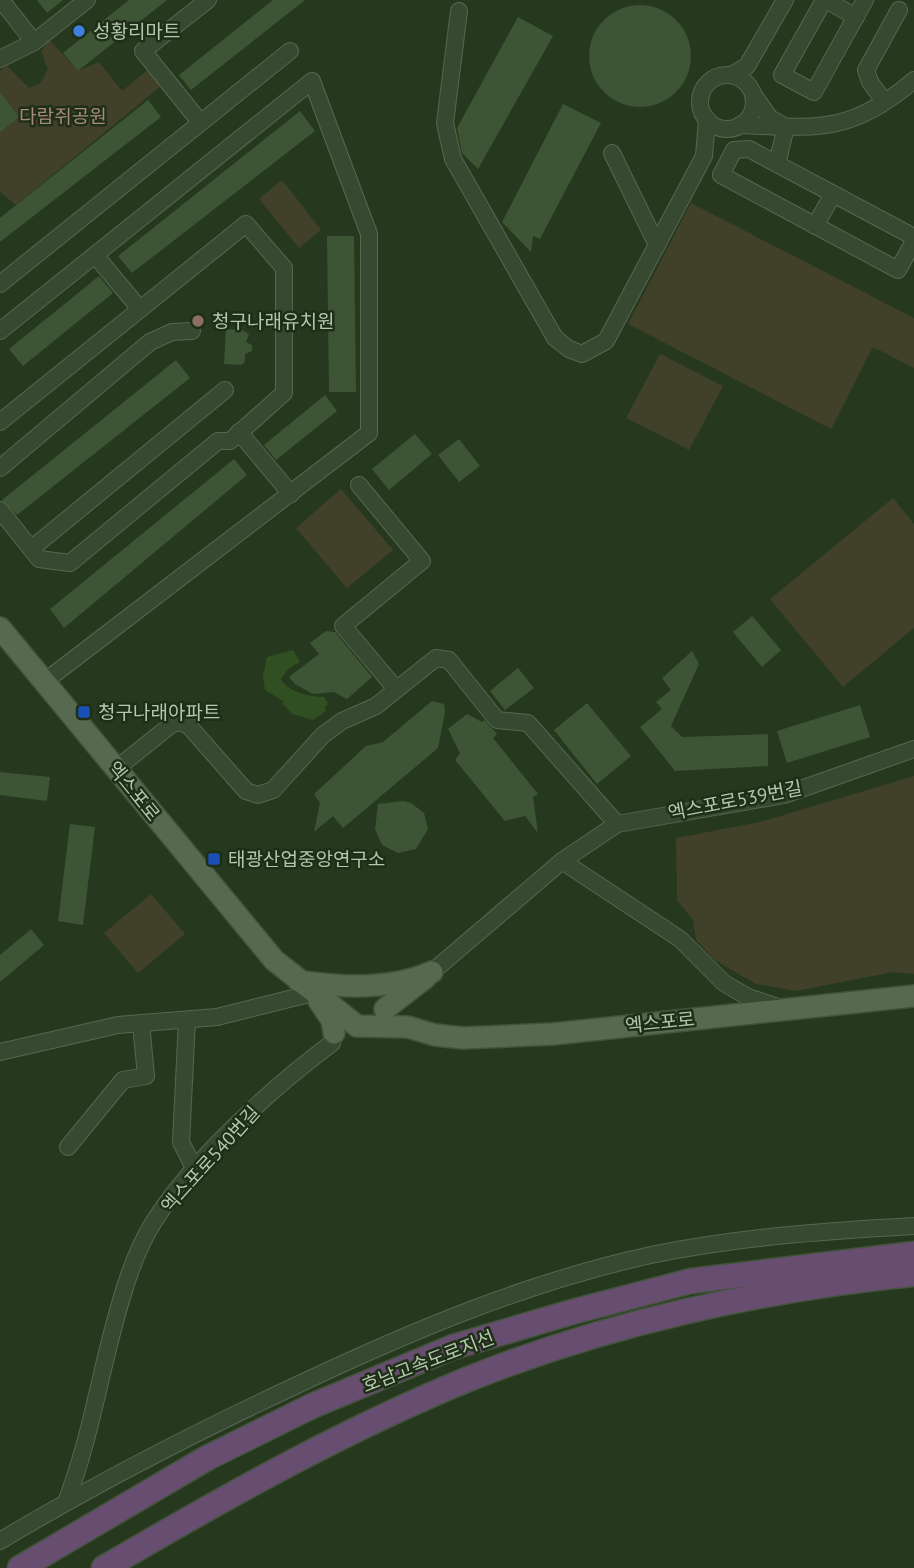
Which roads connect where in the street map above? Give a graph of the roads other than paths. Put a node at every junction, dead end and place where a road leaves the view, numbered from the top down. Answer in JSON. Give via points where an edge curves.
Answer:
{"nodes":[{"id":1,"x":1,"y":0,"type":"edge"},
{"id":2,"x":88,"y":0,"type":"edge"},
{"id":3,"x":208,"y":0,"type":"edge"},
{"id":4,"x":785,"y":0,"type":"edge"},
{"id":5,"x":825,"y":0,"type":"edge"},
{"id":6,"x":866,"y":0,"type":"edge"},
{"id":7,"x":899,"y":10,"type":"dead end"},
{"id":8,"x":459,"y":11,"type":"dead end"},
{"id":9,"x":856,"y":17,"type":"junction"},
{"id":10,"x":34,"y":42,"type":"junction"},
{"id":11,"x":290,"y":51,"type":"dead end"},
{"id":12,"x":0,"y":59,"type":"edge"},
{"id":13,"x":747,"y":66,"type":"junction"},
{"id":14,"x":731,"y":75,"type":"junction"},
{"id":15,"x":914,"y":80,"type":"edge"},
{"id":16,"x":750,"y":89,"type":"junction"},
{"id":17,"x":884,"y":101,"type":"junction"},
{"id":18,"x":707,"y":119,"type":"junction"},
{"id":19,"x":200,"y":122,"type":"junction"},
{"id":20,"x":737,"y":127,"type":"junction"},
{"id":21,"x":786,"y":127,"type":"junction"},
{"id":22,"x":612,"y":153,"type":"dead end"},
{"id":23,"x":704,"y":156,"type":"junction"},
{"id":24,"x":777,"y":164,"type":"junction"},
{"id":25,"x":833,"y":194,"type":"junction"},
{"id":26,"x":815,"y":226,"type":"junction"},
{"id":27,"x":914,"y":239,"type":"edge"},
{"id":28,"x":657,"y":245,"type":"junction"},
{"id":29,"x":95,"y":255,"type":"junction"},
{"id":30,"x":0,"y":284,"type":"edge"},
{"id":31,"x":140,"y":309,"type":"junction"},
{"id":32,"x":0,"y":331,"type":"edge"},
{"id":33,"x":192,"y":331,"type":"dead end"},
{"id":34,"x":225,"y":390,"type":"dead end"},
{"id":35,"x":0,"y":422,"type":"edge"},
{"id":36,"x":239,"y":432,"type":"junction"},
{"id":37,"x":0,"y":468,"type":"edge"},
{"id":38,"x":359,"y":485,"type":"dead end"},
{"id":39,"x":292,"y":494,"type":"junction"},
{"id":40,"x":0,"y":510,"type":"edge"},
{"id":41,"x":31,"y":549,"type":"junction"},
{"id":42,"x":0,"y":628,"type":"edge"},
{"id":43,"x":44,"y":682,"type":"junction"},
{"id":44,"x":396,"y":689,"type":"junction"},
{"id":45,"x":914,"y":748,"type":"edge"},
{"id":46,"x":116,"y":769,"type":"junction"},
{"id":47,"x":617,"y":824,"type":"junction"},
{"id":48,"x":562,"y":861,"type":"junction"},
{"id":49,"x":432,"y":972,"type":"junction"},
{"id":50,"x":354,"y":985,"type":"junction"},
{"id":51,"x":306,"y":987,"type":"junction"},
{"id":52,"x":407,"y":994,"type":"junction"},
{"id":53,"x":914,"y":996,"type":"edge"},
{"id":54,"x":781,"y":1008,"type":"junction"},
{"id":55,"x":187,"y":1020,"type":"junction"},
{"id":56,"x":357,"y":1022,"type":"junction"},
{"id":57,"x":141,"y":1023,"type":"junction"},
{"id":58,"x":405,"y":1025,"type":"junction"},
{"id":59,"x":0,"y":1052,"type":"edge"},
{"id":60,"x":68,"y":1147,"type":"dead end"},
{"id":61,"x":195,"y":1170,"type":"junction"},
{"id":62,"x":914,"y":1226,"type":"edge"},
{"id":63,"x":914,"y":1254,"type":"edge"},
{"id":64,"x":914,"y":1274,"type":"edge"},
{"id":65,"x":66,"y":1502,"type":"junction"},
{"id":66,"x":0,"y":1541,"type":"edge"},
{"id":67,"x":20,"y":1568,"type":"edge"},
{"id":68,"x":104,"y":1568,"type":"edge"}],
"edges":[{"from":1,"to":10,"type":"street"},
{"from":2,"to":10,"type":"street"},
{"from":3,"to":19,"type":"street","via":[[143,51]]},
{"from":4,"to":13,"type":"street"},
{"from":5,"to":9,"type":"street"},
{"from":5,"to":9,"type":"street","via":[[782,75],[814,92]]},
{"from":6,"to":9,"type":"street"},
{"from":7,"to":17,"type":"street","via":[[866,69]]},
{"from":8,"to":28,"type":"street","via":[[445,123],[453,159],[555,338],[582,354],[606,341]]},
{"from":10,"to":12,"type":"street"},
{"from":11,"to":19,"type":"street"},
{"from":13,"to":14,"type":"street"},
{"from":13,"to":16,"type":"street"},
{"from":14,"to":16,"type":"street"},
{"from":14,"to":18,"type":"street","via":[[712,80],[704,89],[700,102]]},
{"from":15,"to":17,"type":"street"},
{"from":16,"to":20,"type":"street","via":[[752,112]]},
{"from":16,"to":21,"type":"street","via":[[770,118]]},
{"from":17,"to":21,"type":"street","via":[[839,125]]},
{"from":18,"to":20,"type":"street","via":[[723,129]]},
{"from":18,"to":23,"type":"street"},
{"from":19,"to":30,"type":"street"},
{"from":20,"to":21,"type":"street"},
{"from":20,"to":23,"type":"street","via":[[717,139]]},
{"from":21,"to":24,"type":"street"},
{"from":22,"to":28,"type":"street"},
{"from":23,"to":28,"type":"street"},
{"from":24,"to":25,"type":"street"},
{"from":24,"to":26,"type":"street","via":[[742,148],[734,150],[721,175]]},
{"from":25,"to":26,"type":"street"},
{"from":25,"to":27,"type":"street"},
{"from":26,"to":27,"type":"street","via":[[898,270]]},
{"from":29,"to":31,"type":"street"},
{"from":29,"to":32,"type":"street"},
{"from":29,"to":39,"type":"street","via":[[312,81],[369,233],[369,433]]},
{"from":31,"to":35,"type":"street"},
{"from":31,"to":36,"type":"street","via":[[246,224],[284,268],[284,393]]},
{"from":33,"to":37,"type":"street","via":[[172,332],[149,342]]},
{"from":34,"to":41,"type":"street"},
{"from":36,"to":39,"type":"street"},
{"from":36,"to":41,"type":"street","via":[[230,440],[218,441],[70,563],[39,559]]},
{"from":38,"to":44,"type":"street","via":[[422,561],[343,626]]},
{"from":39,"to":43,"type":"street"},
{"from":40,"to":41,"type":"street"},
{"from":42,"to":43,"type":"main road","name":"엑스포로"},
{"from":43,"to":46,"type":"main road","name":"엑스포로"},
{"from":44,"to":46,"type":"street","via":[[376,706],[323,735],[284,781],[258,795],[246,791],[181,722],[172,724]]},
{"from":44,"to":47,"type":"street","via":[[436,658],[449,660],[497,720],[528,723]]},
{"from":45,"to":47,"type":"street","name":"엑스포로539번길","via":[[784,794]]},
{"from":46,"to":51,"type":"main road","name":"엑스포로","via":[[243,925]]},
{"from":47,"to":48,"type":"street","name":"엑스포로539번길"},
{"from":48,"to":49,"type":"street","name":"엑스포로539번길"},
{"from":48,"to":54,"type":"street","via":[[680,939],[723,983]]},
{"from":49,"to":50,"type":"main road","via":[[411,981]]},
{"from":49,"to":52,"type":"main road"},
{"from":50,"to":51,"type":"main road"},
{"from":50,"to":56,"type":"main road","via":[[344,996]]},
{"from":50,"to":56,"type":"main road","via":[[383,996]]},
{"from":51,"to":55,"type":"street","via":[[217,1017]]},
{"from":51,"to":56,"type":"main road","name":"엑스포로"},
{"from":52,"to":56,"type":"main road"},
{"from":52,"to":58,"type":"main road","via":[[402,1008]]},
{"from":53,"to":54,"type":"main road","name":"엑스포로"},
{"from":54,"to":58,"type":"main road","name":"엑스포로","via":[[553,1034],[463,1038]]},
{"from":55,"to":57,"type":"street"},
{"from":55,"to":61,"type":"street","via":[[181,1142]]},
{"from":56,"to":58,"type":"main road","name":"엑스포로"},
{"from":56,"to":61,"type":"street","name":"엑스포로540번길","via":[[279,1083]]},
{"from":57,"to":59,"type":"street"},
{"from":57,"to":60,"type":"street","via":[[146,1076],[123,1080]]},
{"from":61,"to":65,"type":"street","name":"엑스포로540번길","via":[[152,1224],[123,1293],[84,1455]]},
{"from":62,"to":65,"type":"street","via":[[807,1232],[652,1255],[566,1278],[466,1311],[371,1350]]},
{"from":63,"to":67,"type":"highway","name":"호남고속도로지선","via":[[691,1282],[453,1347],[312,1406],[206,1458]]},
{"from":64,"to":68,"type":"highway","name":"호남고속도로지선","via":[[867,1278],[697,1309],[581,1339],[467,1380],[259,1478]]},
{"from":65,"to":66,"type":"street"}]}
